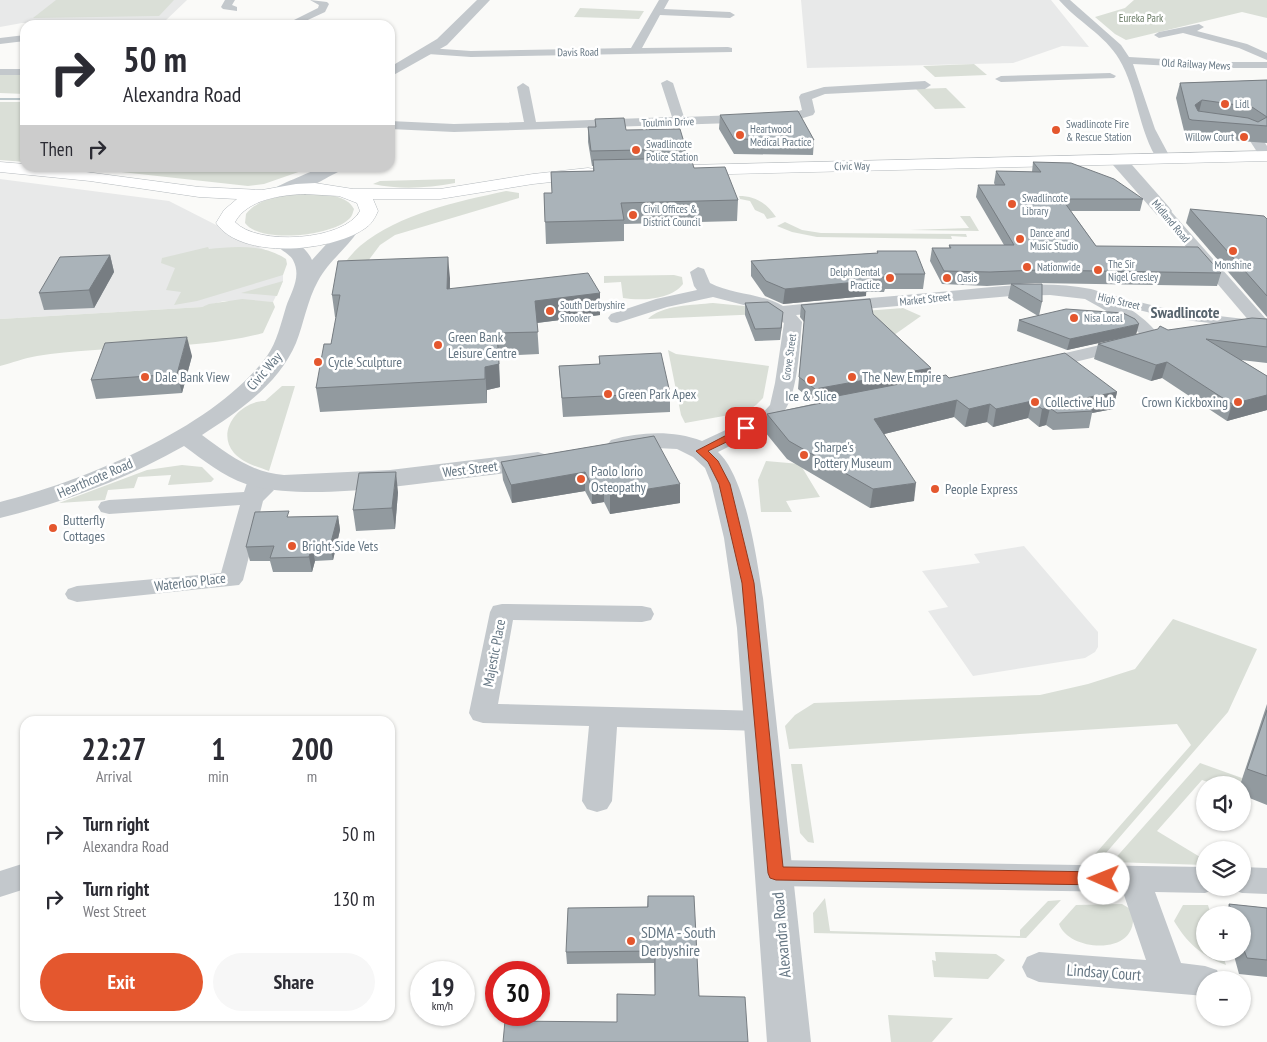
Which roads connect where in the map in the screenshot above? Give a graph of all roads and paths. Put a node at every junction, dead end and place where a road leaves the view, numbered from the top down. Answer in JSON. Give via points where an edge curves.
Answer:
{"nodes":[{"id":1,"x":333,"y":0,"type":"edge"},
{"id":2,"x":484,"y":0,"type":"edge"},
{"id":3,"x":664,"y":0,"type":"edge"},
{"id":4,"x":1064,"y":0,"type":"edge"},
{"id":5,"x":319,"y":1,"type":"edge"},
{"id":6,"x":658,"y":12,"type":"junction"},
{"id":7,"x":730,"y":16,"type":"dead end"},
{"id":8,"x":300,"y":20,"type":"edge"},
{"id":9,"x":1200,"y":26,"type":"dead end"},
{"id":10,"x":1183,"y":30,"type":"junction"},
{"id":11,"x":1159,"y":35,"type":"dead end"},
{"id":12,"x":20,"y":39,"type":"edge"},
{"id":13,"x":0,"y":41,"type":"edge"},
{"id":14,"x":728,"y":50,"type":"dead end"},
{"id":15,"x":428,"y":51,"type":"junction"},
{"id":16,"x":635,"y":51,"type":"junction"},
{"id":17,"x":1267,"y":57,"type":"edge"},
{"id":18,"x":1126,"y":60,"type":"junction"},
{"id":19,"x":1267,"y":65,"type":"edge"},
{"id":20,"x":395,"y":70,"type":"edge"},
{"id":21,"x":0,"y":72,"type":"edge"},
{"id":22,"x":20,"y":72,"type":"edge"},
{"id":23,"x":1110,"y":76,"type":"dead end"},
{"id":24,"x":1001,"y":79,"type":"dead end"},
{"id":25,"x":667,"y":83,"type":"dead end"},
{"id":26,"x":924,"y":85,"type":"dead end"},
{"id":27,"x":523,"y":87,"type":"dead end"},
{"id":28,"x":679,"y":121,"type":"junction"},
{"id":29,"x":395,"y":125,"type":"edge"},
{"id":30,"x":532,"y":126,"type":"junction"},
{"id":31,"x":1252,"y":134,"type":"edge"},
{"id":32,"x":1266,"y":156,"type":"edge"},
{"id":33,"x":1164,"y":159,"type":"junction"},
{"id":34,"x":1119,"y":161,"type":"junction"},
{"id":35,"x":0,"y":167,"type":"edge"},
{"id":36,"x":20,"y":169,"type":"edge"},
{"id":37,"x":671,"y":171,"type":"edge"},
{"id":38,"x":50,"y":172,"type":"edge"},
{"id":39,"x":324,"y":172,"type":"edge"},
{"id":40,"x":338,"y":172,"type":"edge"},
{"id":41,"x":601,"y":173,"type":"edge"},
{"id":42,"x":199,"y":192,"type":"junction"},
{"id":43,"x":272,"y":193,"type":"junction"},
{"id":44,"x":350,"y":193,"type":"junction"},
{"id":45,"x":440,"y":194,"type":"junction"},
{"id":46,"x":1163,"y":211,"type":"joint"},
{"id":47,"x":228,"y":216,"type":"junction"},
{"id":48,"x":356,"y":226,"type":"junction"},
{"id":49,"x":282,"y":242,"type":"junction"},
{"id":50,"x":698,"y":272,"type":"dead end"},
{"id":51,"x":308,"y":282,"type":"junction"},
{"id":52,"x":712,"y":292,"type":"junction"},
{"id":53,"x":1089,"y":294,"type":"junction"},
{"id":54,"x":784,"y":311,"type":"junction"},
{"id":55,"x":617,"y":318,"type":"dead end"},
{"id":56,"x":1264,"y":326,"type":"edge"},
{"id":57,"x":1024,"y":368,"type":"edge"},
{"id":58,"x":796,"y":413,"type":"edge"},
{"id":59,"x":769,"y":417,"type":"junction"},
{"id":60,"x":186,"y":436,"type":"junction"},
{"id":61,"x":598,"y":449,"type":"edge"},
{"id":62,"x":701,"y":451,"type":"junction"},
{"id":63,"x":562,"y":456,"type":"edge"},
{"id":64,"x":261,"y":486,"type":"junction"},
{"id":65,"x":109,"y":507,"type":"dead end"},
{"id":66,"x":0,"y":510,"type":"edge"},
{"id":67,"x":77,"y":594,"type":"dead end"},
{"id":68,"x":642,"y":614,"type":"dead end"},
{"id":69,"x":604,"y":717,"type":"junction"},
{"id":70,"x":762,"y":721,"type":"junction"},
{"id":71,"x":597,"y":801,"type":"dead end"},
{"id":72,"x":776,"y":873,"type":"junction"},
{"id":73,"x":20,"y":878,"type":"edge"},
{"id":74,"x":1134,"y":879,"type":"junction"},
{"id":75,"x":1196,"y":880,"type":"edge"},
{"id":76,"x":1251,"y":880,"type":"edge"},
{"id":77,"x":1267,"y":880,"type":"edge"},
{"id":78,"x":0,"y":884,"type":"edge"},
{"id":79,"x":1039,"y":967,"type":"dead end"},
{"id":80,"x":1168,"y":977,"type":"junction"},
{"id":81,"x":1196,"y":980,"type":"edge"},
{"id":82,"x":789,"y":1042,"type":"edge"}],
"edges":[{"from":1,"to":5,"type":"street"},
{"from":2,"to":15,"type":"street","via":[[454,32]]},
{"from":3,"to":6,"type":"street"},
{"from":4,"to":18,"type":"street","via":[[1117,47]]},
{"from":5,"to":8,"type":"street","via":[[324,6],[322,10]]},
{"from":6,"to":7,"type":"street"},
{"from":6,"to":16,"type":"street"},
{"from":9,"to":10,"type":"street"},
{"from":10,"to":11,"type":"street"},
{"from":10,"to":17,"type":"street","via":[[1243,46]]},
{"from":12,"to":13,"type":"street"},
{"from":14,"to":16,"type":"street","name":"Davis Road"},
{"from":15,"to":16,"type":"street","name":"Davis Road","via":[[471,54]]},
{"from":15,"to":20,"type":"street"},
{"from":18,"to":19,"type":"street","name":"Old Railway Mews"},
{"from":18,"to":33,"type":"street","via":[[1149,129]]},
{"from":21,"to":22,"type":"street"},
{"from":23,"to":24,"type":"street"},
{"from":25,"to":28,"type":"street"},
{"from":26,"to":28,"type":"street","name":"Toulmin Drive","via":[[824,91],[805,97],[809,112],[793,117]]},
{"from":27,"to":30,"type":"street"},
{"from":28,"to":30,"type":"street","name":"Toulmin Drive"},
{"from":29,"to":30,"type":"street","name":"Toulmin Drive"},
{"from":31,"to":32,"type":"street"},
{"from":32,"to":33,"type":"main road","name":"Civic Way"},
{"from":33,"to":34,"type":"main road","name":"Civic Way"},
{"from":34,"to":37,"type":"main road","name":"Civic Way"},
{"from":34,"to":46,"type":"street","name":"Midland Road"},
{"from":35,"to":36,"type":"main road"},
{"from":38,"to":42,"type":"main road"},
{"from":39,"to":43,"type":"street"},
{"from":40,"to":44,"type":"street","via":[[339,180]]},
{"from":41,"to":45,"type":"main road","via":[[533,179]]},
{"from":42,"to":43,"type":"main road"},
{"from":42,"to":47,"type":"main road"},
{"from":43,"to":44,"type":"main road","via":[[313,188]]},
{"from":43,"to":47,"type":"main road","via":[[250,200]]},
{"from":44,"to":45,"type":"main road"},
{"from":44,"to":48,"type":"main road","via":[[365,200],[369,207]]},
{"from":45,"to":48,"type":"main road"},
{"from":46,"to":56,"type":"street","name":"Midland Road"},
{"from":47,"to":49,"type":"main road","via":[[226,223],[236,235],[264,242]]},
{"from":48,"to":49,"type":"main road","via":[[315,240]]},
{"from":48,"to":51,"type":"street","name":"Civic Way"},
{"from":49,"to":51,"type":"street","via":[[302,258]]},
{"from":50,"to":52,"type":"street","via":[[702,286]]},
{"from":51,"to":60,"type":"street","name":"Civic Way","via":[[291,332],[276,360],[243,394]]},
{"from":52,"to":54,"type":"street","via":[[762,302]]},
{"from":52,"to":55,"type":"street","via":[[662,303]]},
{"from":53,"to":54,"type":"street","name":"Market Street","via":[[1011,291]]},
{"from":53,"to":56,"type":"street","name":"High Street","via":[[1176,314]]},
{"from":53,"to":57,"type":"street","via":[[1144,326],[1147,339]]},
{"from":54,"to":59,"type":"street","name":"Grove Street","via":[[793,322],[785,383],[779,406]]},
{"from":58,"to":59,"type":"street"},
{"from":59,"to":62,"type":"street"},
{"from":60,"to":64,"type":"street","name":"West Street"},
{"from":60,"to":66,"type":"street","name":"Hearthcote Road","via":[[61,493]]},
{"from":61,"to":62,"type":"street","via":[[655,440],[686,443]]},
{"from":62,"to":70,"type":"street","name":"Alexandra Road","via":[[713,461],[724,484],[746,574]]},
{"from":63,"to":64,"type":"street","name":"West Street","via":[[358,481]]},
{"from":64,"to":65,"type":"street","name":"West Street"},
{"from":64,"to":67,"type":"street","name":"Waterloo Place","via":[[231,580]]},
{"from":68,"to":69,"type":"street","name":"Majestic Place","via":[[502,612],[483,713]]},
{"from":69,"to":70,"type":"street","name":"Majestic Place"},
{"from":69,"to":71,"type":"street"},
{"from":70,"to":72,"type":"street","name":"Alexandra Road"},
{"from":72,"to":74,"type":"street"},
{"from":72,"to":82,"type":"street","name":"Alexandra Road"},
{"from":73,"to":78,"type":"street"},
{"from":74,"to":75,"type":"street"},
{"from":74,"to":80,"type":"street"},
{"from":76,"to":77,"type":"street"},
{"from":79,"to":80,"type":"street","name":"Lindsay Court"},
{"from":80,"to":81,"type":"street","name":"Lindsay Court"}]}
